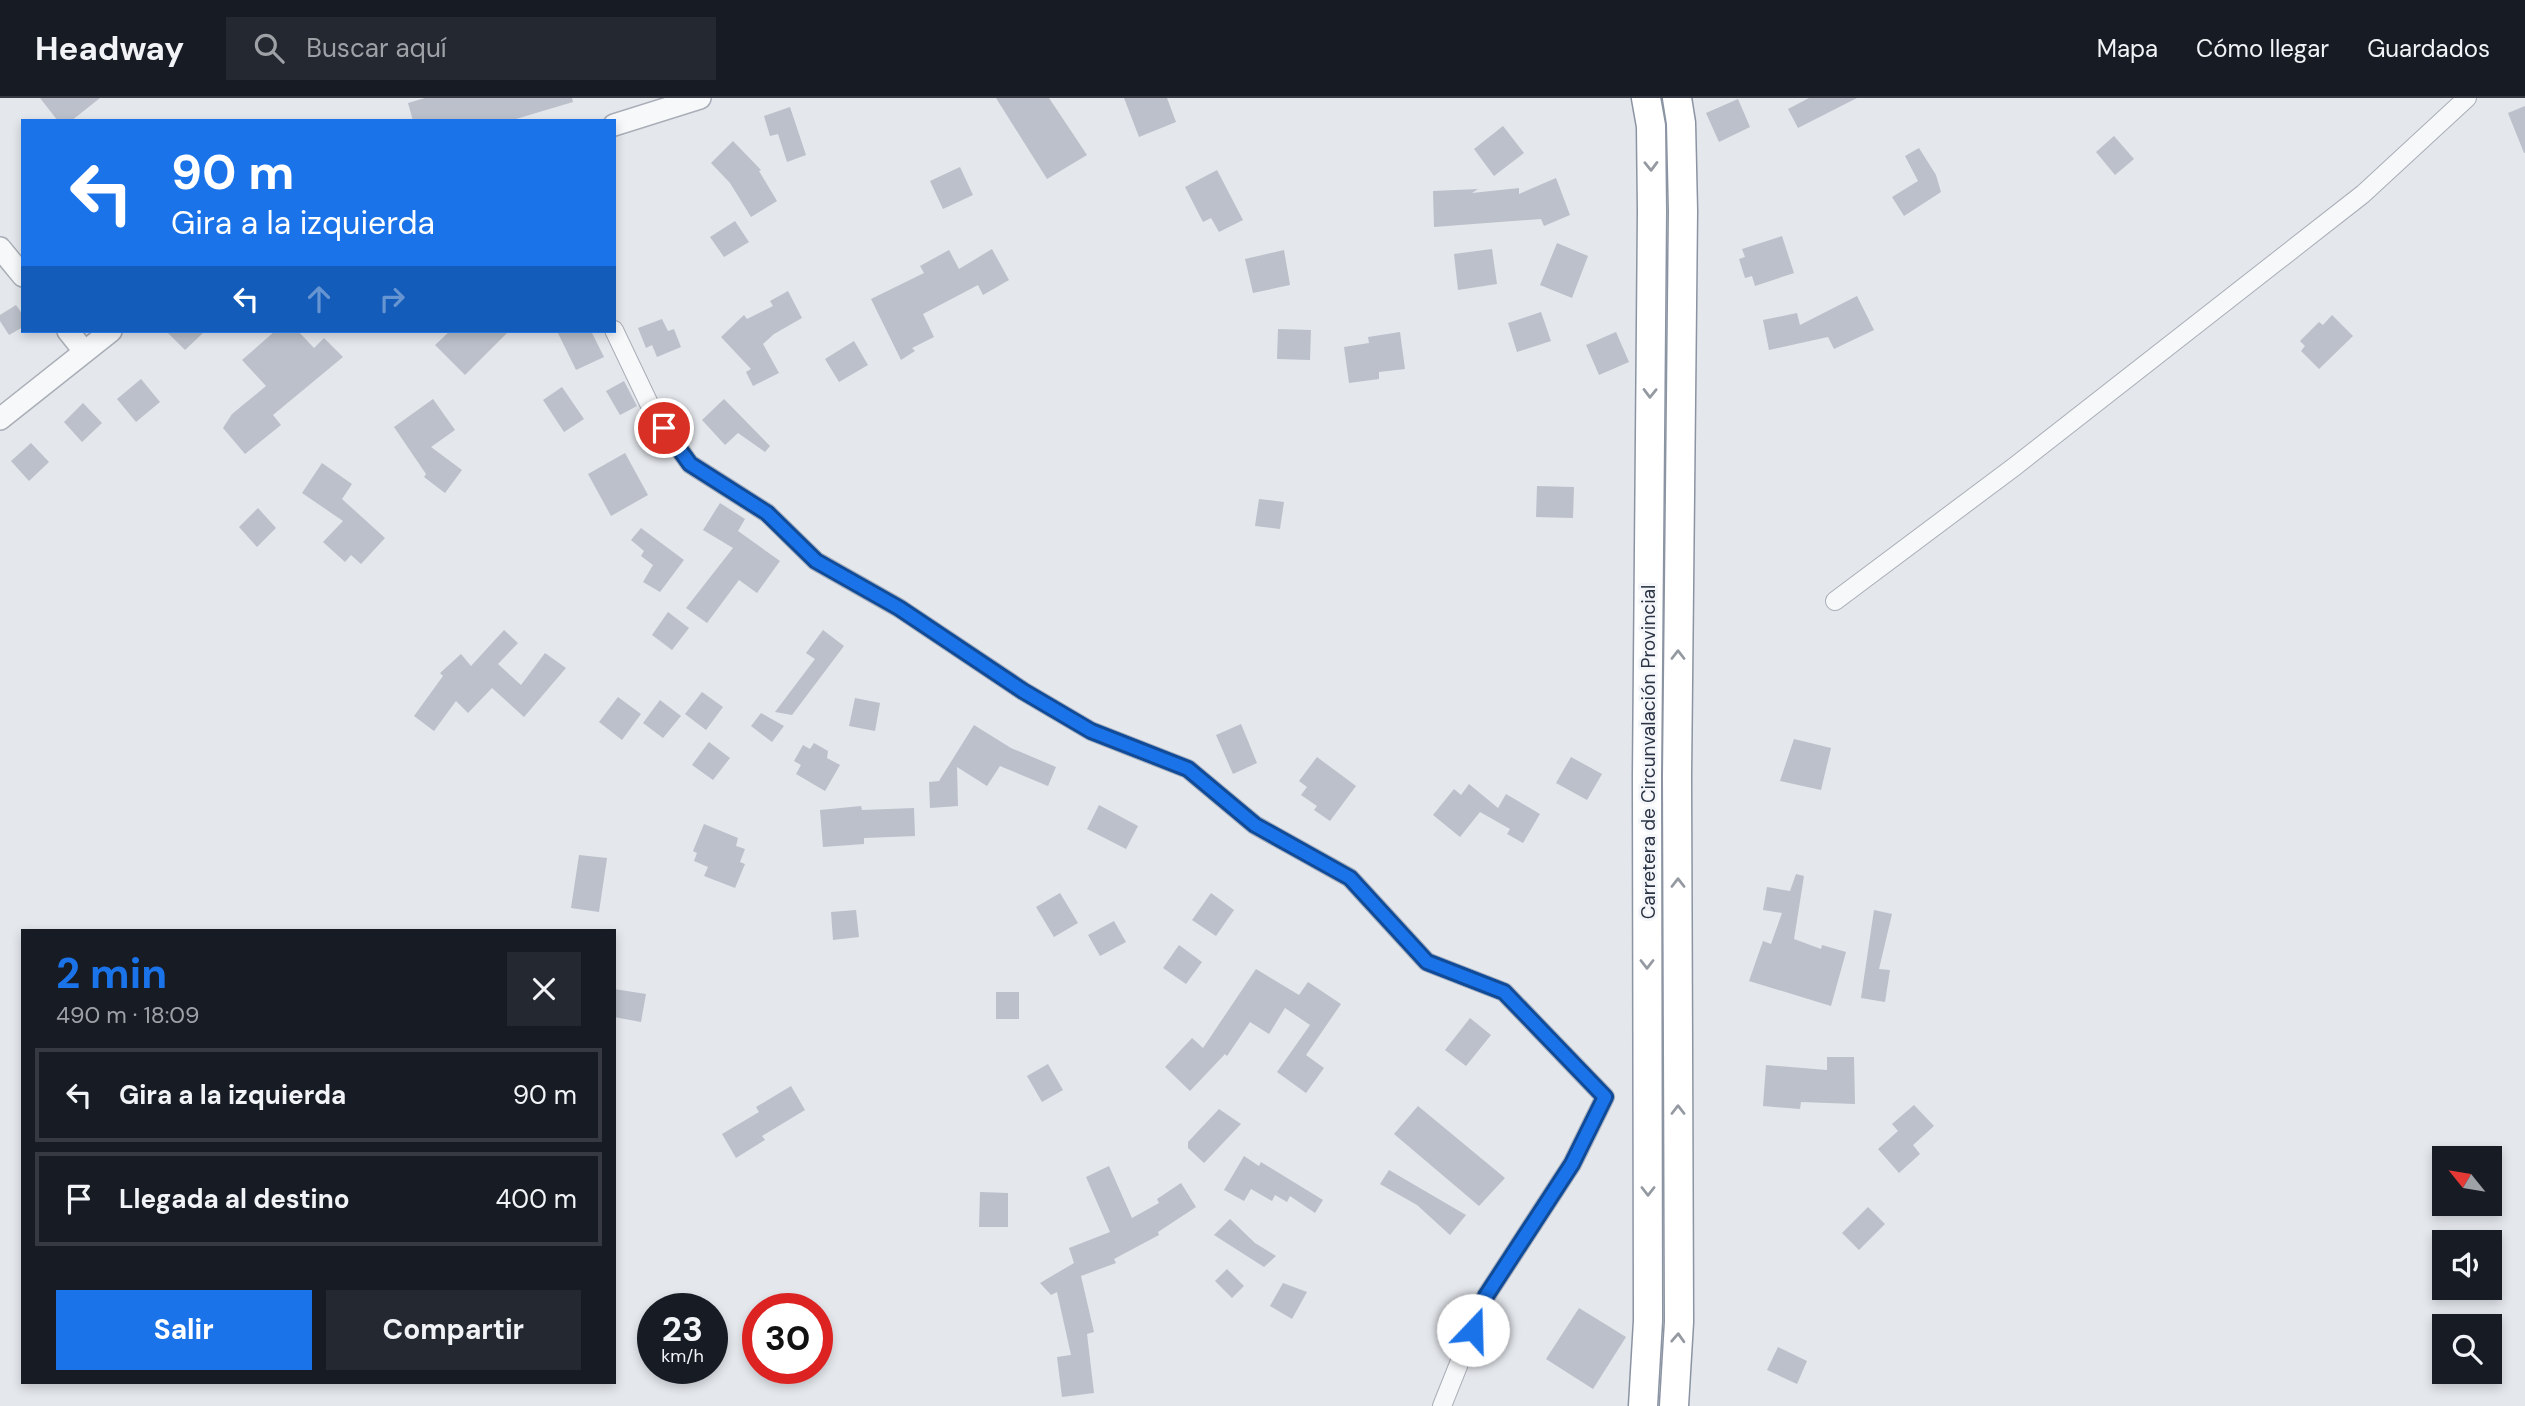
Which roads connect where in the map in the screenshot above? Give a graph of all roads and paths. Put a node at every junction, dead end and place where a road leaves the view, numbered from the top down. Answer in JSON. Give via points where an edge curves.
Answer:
{"nodes":[{"id":1,"x":700,"y":98,"type":"edge"},
{"id":2,"x":1646,"y":98,"type":"edge"},
{"id":3,"x":1677,"y":98,"type":"edge"},
{"id":4,"x":2467,"y":98,"type":"edge"},
{"id":5,"x":616,"y":124,"type":"edge"},
{"id":6,"x":0,"y":248,"type":"edge"},
{"id":7,"x":21,"y":274,"type":"edge"},
{"id":8,"x":70,"y":333,"type":"edge"},
{"id":9,"x":108,"y":333,"type":"edge"},
{"id":10,"x":615,"y":333,"type":"edge"},
{"id":11,"x":84,"y":351,"type":"junction"},
{"id":12,"x":0,"y":419,"type":"edge"},
{"id":13,"x":1835,"y":601,"type":"dead end"},
{"id":14,"x":1443,"y":1406,"type":"edge"},
{"id":15,"x":1643,"y":1406,"type":"edge"},
{"id":16,"x":1674,"y":1406,"type":"edge"}],
"edges":[{"from":1,"to":5,"type":"street"},
{"from":2,"to":15,"type":"highway","name":"Carretera de Circunvalación Provincial","one_way":true,"via":[[1651,126],[1652,211],[1648,1321]]},
{"from":16,"to":3,"type":"highway","name":"Carretera de Circunvalación Provincial","one_way":true,"via":[[1679,1322],[1677,776],[1683,211]]},
{"from":4,"to":13,"type":"street","via":[[2363,194]]},
{"from":6,"to":7,"type":"street"},
{"from":8,"to":11,"type":"street"},
{"from":9,"to":11,"type":"street"},
{"from":10,"to":14,"type":"street","via":[[654,414],[690,464],[767,513],[816,561],[899,608],[1023,691],[1091,731],[1188,769],[1255,825],[1350,878],[1427,962],[1504,992],[1605,1097],[1572,1164],[1486,1296]]},
{"from":11,"to":12,"type":"street"}]}
